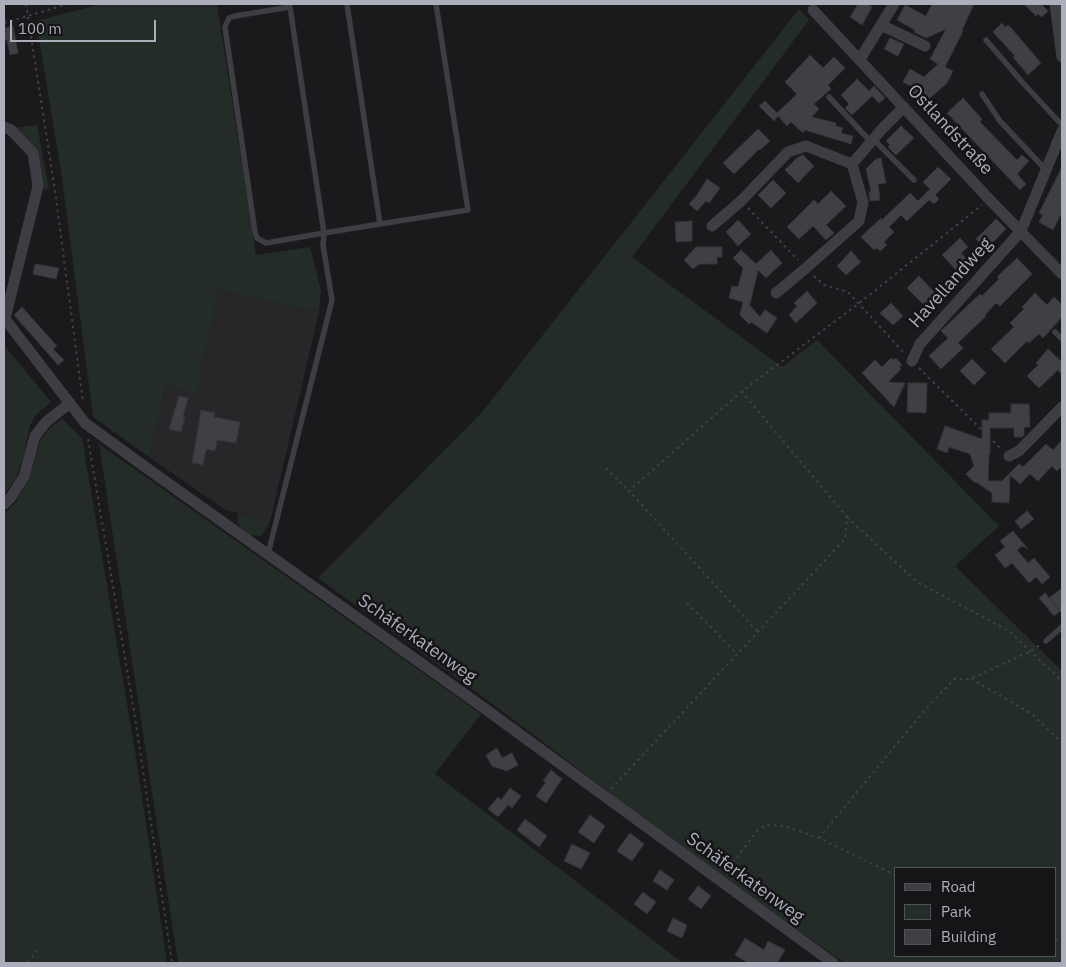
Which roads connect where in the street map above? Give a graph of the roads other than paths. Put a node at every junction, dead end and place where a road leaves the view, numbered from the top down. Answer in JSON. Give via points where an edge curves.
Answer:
{"nodes":[{"id":1,"x":347,"y":4,"type":"edge"},
{"id":2,"x":436,"y":4,"type":"edge"},
{"id":3,"x":894,"y":4,"type":"edge"},
{"id":4,"x":1054,"y":4,"type":"edge"},
{"id":5,"x":290,"y":5,"type":"edge"},
{"id":6,"x":813,"y":10,"type":"dead end"},
{"id":7,"x":881,"y":25,"type":"junction"},
{"id":8,"x":986,"y":40,"type":"dead end"},
{"id":9,"x":925,"y":46,"type":"dead end"},
{"id":10,"x":1062,"y":57,"type":"edge"},
{"id":11,"x":860,"y":59,"type":"junction"},
{"id":12,"x":982,"y":94,"type":"dead end"},
{"id":13,"x":829,"y":97,"type":"dead end"},
{"id":14,"x":904,"y":107,"type":"junction"},
{"id":15,"x":1062,"y":125,"type":"edge"},
{"id":16,"x":4,"y":128,"type":"edge"},
{"id":17,"x":1062,"y":131,"type":"edge"},
{"id":18,"x":872,"y":140,"type":"junction"},
{"id":19,"x":852,"y":164,"type":"junction"},
{"id":20,"x":1046,"y":170,"type":"junction"},
{"id":21,"x":914,"y":180,"type":"dead end"},
{"id":22,"x":380,"y":224,"type":"junction"},
{"id":23,"x":712,"y":226,"type":"dead end"},
{"id":24,"x":1021,"y":231,"type":"junction"},
{"id":25,"x":324,"y":233,"type":"junction"},
{"id":26,"x":1062,"y":274,"type":"edge"},
{"id":27,"x":776,"y":293,"type":"dead end"},
{"id":28,"x":4,"y":320,"type":"edge"},
{"id":29,"x":1055,"y":332,"type":"dead end"},
{"id":30,"x":1062,"y":339,"type":"edge"},
{"id":31,"x":912,"y":361,"type":"road end"},
{"id":32,"x":70,"y":403,"type":"junction"},
{"id":33,"x":1062,"y":407,"type":"edge"},
{"id":34,"x":1009,"y":456,"type":"road end"},
{"id":35,"x":4,"y":504,"type":"edge"},
{"id":36,"x":268,"y":555,"type":"junction"},
{"id":37,"x":1062,"y":626,"type":"edge"},
{"id":38,"x":1046,"y":641,"type":"road end"},
{"id":39,"x":833,"y":963,"type":"edge"}],
"edges":[{"from":1,"to":22,"type":"lane"},
{"from":2,"to":22,"type":"lane","via":[[468,210]]},
{"from":3,"to":7,"type":"street"},
{"from":4,"to":10,"type":"street"},
{"from":5,"to":25,"type":"lane"},
{"from":5,"to":25,"type":"lane","via":[[235,16],[225,27],[255,232],[257,238],[266,243]]},
{"from":6,"to":11,"type":"street","name":"Ostlandstraße"},
{"from":7,"to":9,"type":"street"},
{"from":7,"to":11,"type":"street"},
{"from":8,"to":15,"type":"lane"},
{"from":11,"to":14,"type":"street","name":"Ostlandstraße"},
{"from":12,"to":20,"type":"lane","via":[[1000,121]]},
{"from":13,"to":18,"type":"lane"},
{"from":14,"to":18,"type":"street"},
{"from":14,"to":24,"type":"street","name":"Ostlandstraße"},
{"from":16,"to":28,"type":"street","via":[[11,130],[33,152],[38,186]]},
{"from":17,"to":20,"type":"street","name":"Havellandweg"},
{"from":18,"to":19,"type":"street"},
{"from":18,"to":21,"type":"lane"},
{"from":19,"to":23,"type":"street","via":[[806,146],[788,152]]},
{"from":19,"to":27,"type":"street","via":[[863,202],[859,221]]},
{"from":20,"to":24,"type":"street","name":"Havellandweg"},
{"from":22,"to":25,"type":"lane"},
{"from":24,"to":26,"type":"street","name":"Ostlandstraße"},
{"from":24,"to":31,"type":"street","name":"Havellandweg","via":[[920,344]]},
{"from":25,"to":36,"type":"lane","via":[[332,300]]},
{"from":28,"to":32,"type":"street","name":"Schäferkatenweg"},
{"from":29,"to":30,"type":"lane"},
{"from":32,"to":35,"type":"street","via":[[46,422],[35,436],[24,477]]},
{"from":32,"to":36,"type":"street","name":"Schäferkatenweg","via":[[85,423]]},
{"from":33,"to":34,"type":"street","via":[[1019,451]]},
{"from":36,"to":39,"type":"street","name":"Schäferkatenweg"},
{"from":37,"to":38,"type":"lane"}]}
